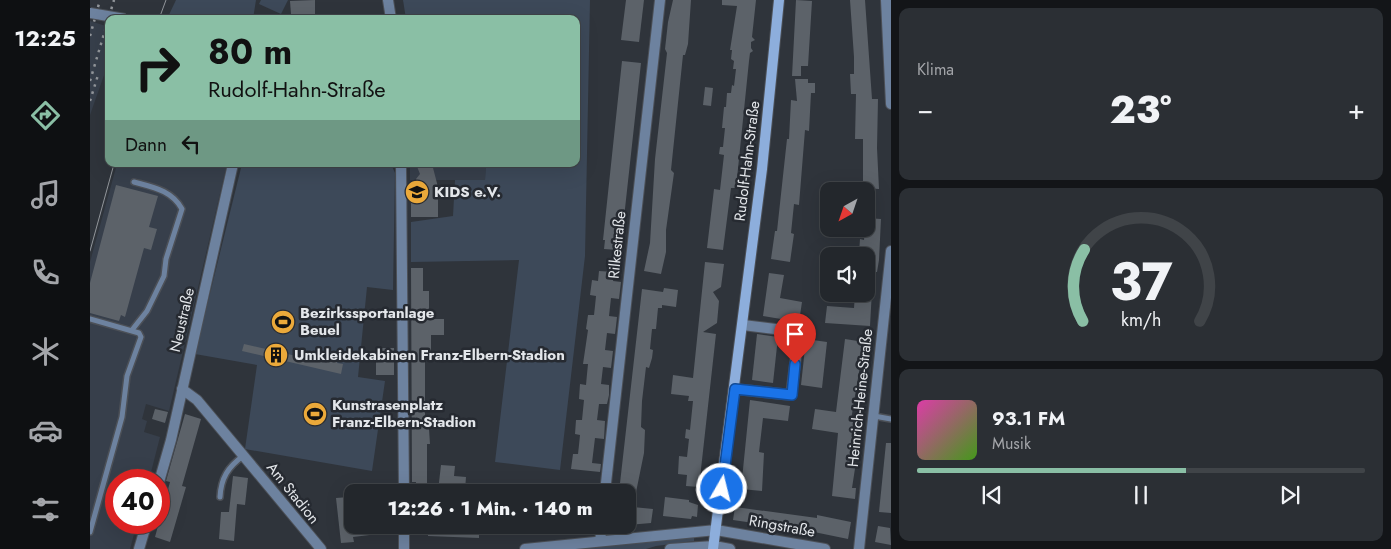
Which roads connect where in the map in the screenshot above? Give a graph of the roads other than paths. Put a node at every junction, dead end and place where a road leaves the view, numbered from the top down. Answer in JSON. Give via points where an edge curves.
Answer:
{"nodes":[{"id":1,"x":388,"y":0,"type":"edge"},
{"id":2,"x":660,"y":0,"type":"edge"},
{"id":3,"x":779,"y":0,"type":"edge"},
{"id":4,"x":886,"y":0,"type":"edge"},
{"id":5,"x":90,"y":13,"type":"edge"},
{"id":6,"x":390,"y":15,"type":"edge"},
{"id":7,"x":105,"y":16,"type":"edge"},
{"id":8,"x":891,"y":104,"type":"edge"},
{"id":9,"x":232,"y":167,"type":"edge"},
{"id":10,"x":400,"y":167,"type":"edge"},
{"id":11,"x":134,"y":182,"type":"dead end"},
{"id":12,"x":891,"y":251,"type":"edge"},
{"id":13,"x":90,"y":319,"type":"edge"},
{"id":14,"x":743,"y":325,"type":"junction"},
{"id":15,"x":132,"y":330,"type":"junction"},
{"id":16,"x":182,"y":389,"type":"junction"},
{"id":17,"x":735,"y":389,"type":"junction"},
{"id":18,"x":874,"y":416,"type":"junction"},
{"id":19,"x":891,"y":419,"type":"edge"},
{"id":20,"x":243,"y":456,"type":"junction"},
{"id":21,"x":163,"y":469,"type":"edge"},
{"id":22,"x":404,"y":484,"type":"edge"},
{"id":23,"x":606,"y":484,"type":"edge"},
{"id":24,"x":220,"y":496,"type":"dead end"},
{"id":25,"x":716,"y":530,"type":"junction"},
{"id":26,"x":90,"y":532,"type":"edge"},
{"id":27,"x":143,"y":534,"type":"edge"},
{"id":28,"x":404,"y":534,"type":"edge"},
{"id":29,"x":601,"y":534,"type":"edge"},
{"id":30,"x":600,"y":541,"type":"junction"},
{"id":31,"x":714,"y":548,"type":"edge"},
{"id":32,"x":139,"y":549,"type":"edge"},
{"id":33,"x":321,"y":549,"type":"edge"},
{"id":34,"x":404,"y":549,"type":"edge"},
{"id":35,"x":524,"y":549,"type":"edge"},
{"id":36,"x":670,"y":549,"type":"edge"},
{"id":37,"x":730,"y":549,"type":"edge"},
{"id":38,"x":825,"y":549,"type":"edge"},
{"id":39,"x":859,"y":549,"type":"edge"}],
"edges":[{"from":1,"to":6,"type":"street"},
{"from":2,"to":23,"type":"street","name":"Rilkestraße"},
{"from":3,"to":14,"type":"street","name":"Rudolf-Hahn-Straße"},
{"from":4,"to":8,"type":"street"},
{"from":5,"to":7,"type":"street","bridge":true},
{"from":9,"to":16,"type":"street","name":"Neustraße"},
{"from":10,"to":22,"type":"street"},
{"from":11,"to":15,"type":"lane","via":[[168,193],[182,209],[164,276],[147,311]]},
{"from":12,"to":18,"type":"street","name":"Heinrich-Heine-Straße"},
{"from":13,"to":15,"type":"lane"},
{"from":14,"to":17,"type":"street","name":"Rudolf-Hahn-Straße"},
{"from":14,"to":17,"type":"street","via":[[799,332],[792,395]]},
{"from":15,"to":26,"type":"lane","via":[[141,337],[123,389],[122,417]]},
{"from":16,"to":20,"type":"street","name":"Am Stadion","via":[[197,400]]},
{"from":16,"to":21,"type":"street","name":"Neustraße"},
{"from":17,"to":25,"type":"street","name":"Rudolf-Hahn-Straße"},
{"from":18,"to":19,"type":"lane"},
{"from":18,"to":39,"type":"street","name":"Heinrich-Heine-Straße"},
{"from":20,"to":24,"type":"lane","via":[[220,481]]},
{"from":20,"to":33,"type":"street","name":"Am Stadion"},
{"from":25,"to":30,"type":"street","name":"Ringstraße"},
{"from":25,"to":31,"type":"street","name":"Rudolf-Hahn-Straße"},
{"from":25,"to":38,"type":"street","name":"Ringstraße"},
{"from":27,"to":32,"type":"street"},
{"from":28,"to":34,"type":"street"},
{"from":29,"to":30,"type":"street"},
{"from":30,"to":35,"type":"street","name":"Ringstraße"},
{"from":31,"to":36,"type":"street"},
{"from":31,"to":37,"type":"street"}]}
